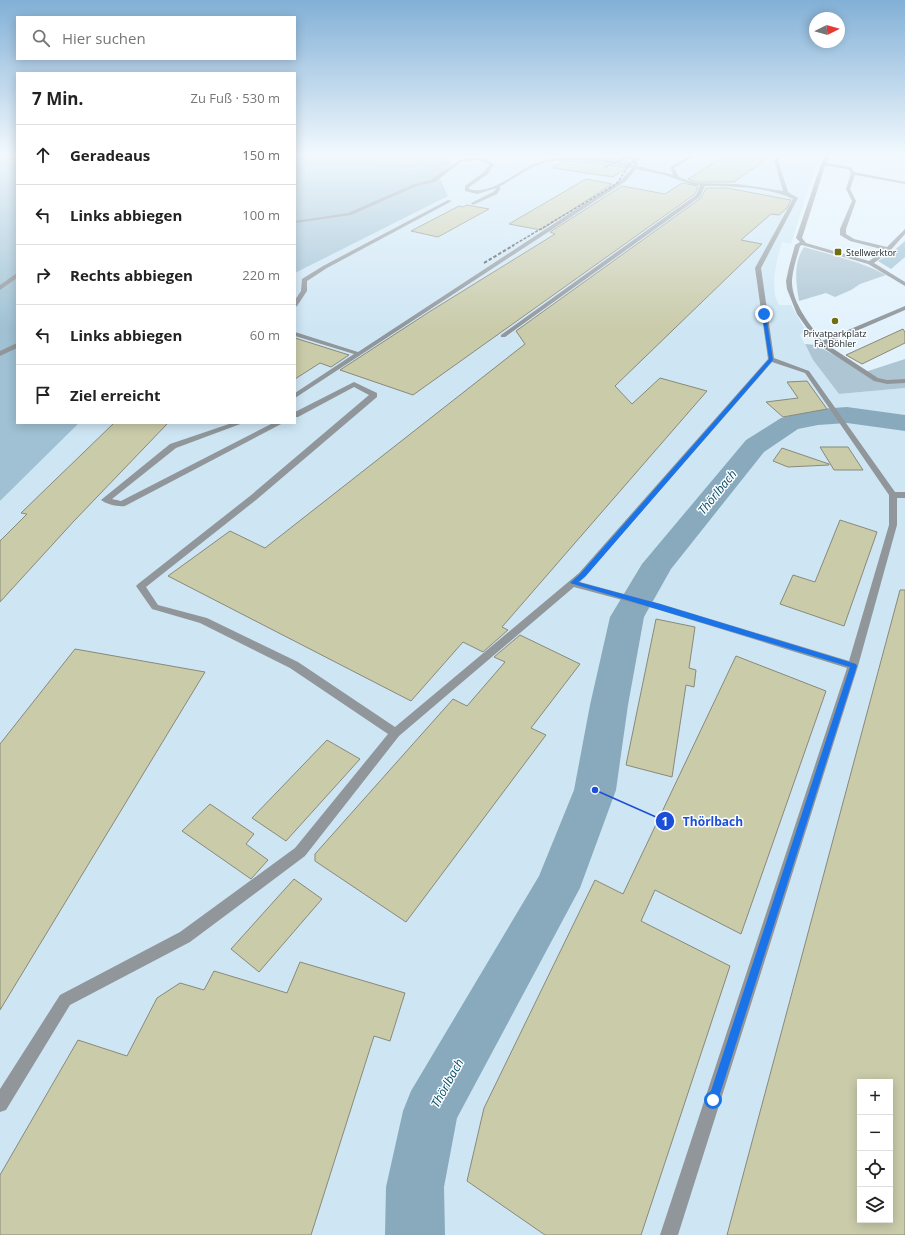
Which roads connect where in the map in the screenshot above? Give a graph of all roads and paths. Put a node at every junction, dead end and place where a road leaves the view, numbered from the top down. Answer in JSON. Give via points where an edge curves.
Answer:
{"nodes":[{"id":1,"x":350,"y":214,"type":"edge"},
{"id":2,"x":426,"y":214,"type":"edge"},
{"id":3,"x":573,"y":214,"type":"edge"},
{"id":4,"x":673,"y":214,"type":"edge"},
{"id":5,"x":788,"y":214,"type":"edge"},
{"id":6,"x":808,"y":214,"type":"edge"},
{"id":7,"x":849,"y":214,"type":"edge"},
{"id":8,"x":296,"y":222,"type":"edge"},
{"id":9,"x":905,"y":230,"type":"edge"},
{"id":10,"x":802,"y":243,"type":"junction"},
{"id":11,"x":888,"y":250,"type":"junction"},
{"id":12,"x":870,"y":263,"type":"junction"},
{"id":13,"x":16,"y":276,"type":"edge"},
{"id":14,"x":905,"y":284,"type":"edge"},
{"id":15,"x":0,"y":288,"type":"edge"},
{"id":16,"x":296,"y":303,"type":"edge"},
{"id":17,"x":905,"y":308,"type":"edge"},
{"id":18,"x":296,"y":334,"type":"edge"},
{"id":19,"x":503,"y":336,"type":"dead end"},
{"id":20,"x":821,"y":344,"type":"junction"},
{"id":21,"x":16,"y":346,"type":"edge"},
{"id":22,"x":0,"y":354,"type":"edge"},
{"id":23,"x":360,"y":354,"type":"junction"},
{"id":24,"x":771,"y":359,"type":"junction"},
{"id":25,"x":905,"y":381,"type":"edge"},
{"id":26,"x":296,"y":395,"type":"edge"},
{"id":27,"x":296,"y":414,"type":"edge"},
{"id":28,"x":214,"y":424,"type":"edge"},
{"id":29,"x":237,"y":424,"type":"edge"},
{"id":30,"x":277,"y":424,"type":"edge"},
{"id":31,"x":224,"y":428,"type":"junction"},
{"id":32,"x":899,"y":495,"type":"edge"},
{"id":33,"x":573,"y":583,"type":"junction"},
{"id":34,"x":854,"y":666,"type":"junction"},
{"id":35,"x":395,"y":733,"type":"junction"},
{"id":36,"x":0,"y":1104,"type":"edge"},
{"id":37,"x":669,"y":1235,"type":"edge"}],
"edges":[{"from":1,"to":8,"type":"street"},
{"from":2,"to":16,"type":"street","via":[[304,280],[304,291]]},
{"from":3,"to":23,"type":"street"},
{"from":4,"to":19,"type":"street"},
{"from":5,"to":24,"type":"street","via":[[758,268]]},
{"from":6,"to":10,"type":"street","via":[[799,238]]},
{"from":7,"to":11,"type":"street","via":[[843,235]]},
{"from":9,"to":11,"type":"street"},
{"from":10,"to":12,"type":"street"},
{"from":10,"to":20,"type":"street","via":[[798,245],[789,281],[791,294]]},
{"from":11,"to":12,"type":"street"},
{"from":12,"to":14,"type":"street"},
{"from":13,"to":15,"type":"street"},
{"from":17,"to":20,"type":"street"},
{"from":18,"to":23,"type":"street"},
{"from":20,"to":25,"type":"street","via":[[876,380]]},
{"from":21,"to":22,"type":"street"},
{"from":23,"to":26,"type":"street"},
{"from":24,"to":32,"type":"street","via":[[807,372],[844,425]]},
{"from":24,"to":33,"type":"street"},
{"from":27,"to":35,"type":"street","via":[[354,384],[374,395],[254,498],[141,586],[154,607],[203,620],[294,665]]},
{"from":28,"to":31,"type":"street"},
{"from":29,"to":31,"type":"street"},
{"from":30,"to":31,"type":"street","via":[[122,504],[105,500],[173,446]]},
{"from":32,"to":34,"type":"street"},
{"from":33,"to":34,"type":"street","via":[[658,606]]},
{"from":33,"to":35,"type":"street"},
{"from":34,"to":37,"type":"street"},
{"from":35,"to":36,"type":"street","via":[[300,852],[185,937],[64,1000]]}]}
